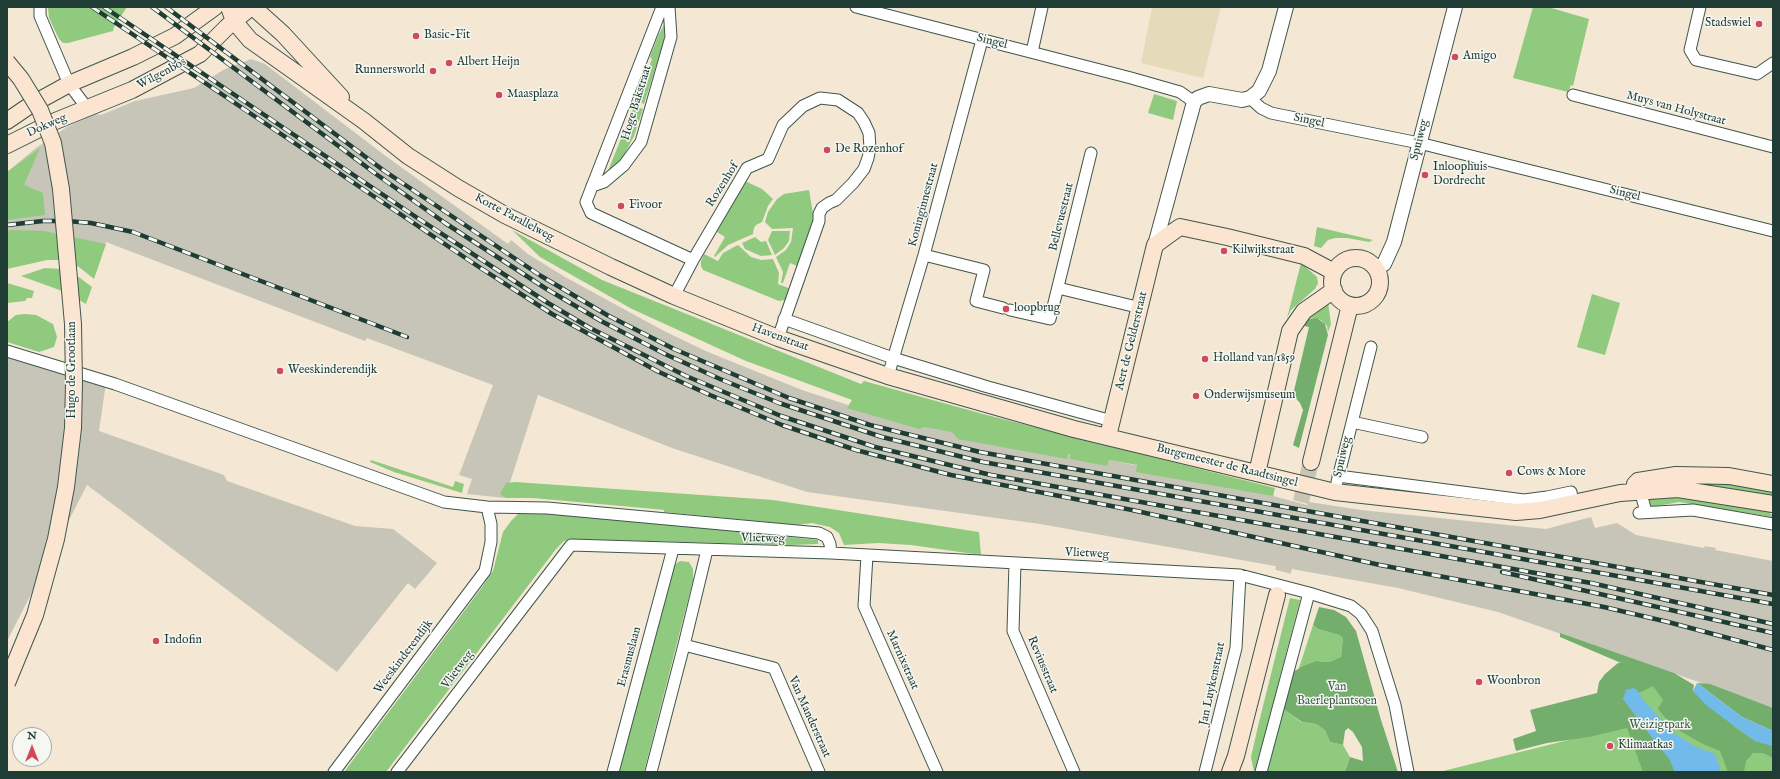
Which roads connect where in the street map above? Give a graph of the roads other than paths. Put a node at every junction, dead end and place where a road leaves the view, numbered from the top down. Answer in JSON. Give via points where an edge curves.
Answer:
{"nodes":[{"id":1,"x":40,"y":7,"type":"edge"},
{"id":2,"x":216,"y":7,"type":"edge"},
{"id":3,"x":252,"y":7,"type":"edge"},
{"id":4,"x":662,"y":7,"type":"edge"},
{"id":5,"x":669,"y":7,"type":"edge"},
{"id":6,"x":856,"y":7,"type":"edge"},
{"id":7,"x":1042,"y":7,"type":"edge"},
{"id":8,"x":1286,"y":7,"type":"edge"},
{"id":9,"x":1455,"y":7,"type":"edge"},
{"id":10,"x":1700,"y":7,"type":"edge"},
{"id":11,"x":231,"y":14,"type":"edge"},
{"id":12,"x":982,"y":40,"type":"junction"},
{"id":13,"x":1032,"y":52,"type":"junction"},
{"id":14,"x":7,"y":62,"type":"edge"},
{"id":15,"x":1773,"y":63,"type":"edge"},
{"id":16,"x":69,"y":84,"type":"junction"},
{"id":17,"x":1574,"y":96,"type":"dead end"},
{"id":18,"x":1250,"y":98,"type":"junction"},
{"id":19,"x":1194,"y":102,"type":"junction"},
{"id":20,"x":87,"y":108,"type":"junction"},
{"id":21,"x":7,"y":121,"type":"edge"},
{"id":22,"x":364,"y":121,"type":"junction"},
{"id":23,"x":1419,"y":144,"type":"junction"},
{"id":24,"x":7,"y":145,"type":"edge"},
{"id":25,"x":1773,"y":147,"type":"edge"},
{"id":26,"x":1091,"y":153,"type":"dead end"},
{"id":27,"x":592,"y":186,"type":"junction"},
{"id":28,"x":1166,"y":204,"type":"junction"},
{"id":29,"x":1180,"y":227,"type":"junction"},
{"id":30,"x":1773,"y":231,"type":"edge"},
{"id":31,"x":1155,"y":245,"type":"junction"},
{"id":32,"x":924,"y":255,"type":"junction"},
{"id":33,"x":693,"y":260,"type":"junction"},
{"id":34,"x":1377,"y":268,"type":"junction"},
{"id":35,"x":1334,"y":272,"type":"junction"},
{"id":36,"x":1058,"y":288,"type":"junction"},
{"id":37,"x":1334,"y":290,"type":"junction"},
{"id":38,"x":674,"y":296,"type":"junction"},
{"id":39,"x":1350,"y":305,"type":"junction"},
{"id":40,"x":1141,"y":308,"type":"junction"},
{"id":41,"x":784,"y":319,"type":"junction"},
{"id":42,"x":778,"y":338,"type":"junction"},
{"id":43,"x":1371,"y":347,"type":"dead end"},
{"id":44,"x":7,"y":351,"type":"edge"},
{"id":45,"x":894,"y":353,"type":"junction"},
{"id":46,"x":888,"y":376,"type":"junction"},
{"id":47,"x":1352,"y":422,"type":"junction"},
{"id":48,"x":1110,"y":429,"type":"junction"},
{"id":49,"x":1422,"y":437,"type":"dead end"},
{"id":50,"x":1310,"y":462,"type":"tunnel mouth"},
{"id":51,"x":1259,"y":466,"type":"junction"},
{"id":52,"x":1337,"y":484,"type":"junction"},
{"id":53,"x":1773,"y":484,"type":"edge"},
{"id":54,"x":1639,"y":486,"type":"junction"},
{"id":55,"x":1773,"y":504,"type":"edge"},
{"id":56,"x":487,"y":507,"type":"junction"},
{"id":57,"x":1773,"y":524,"type":"edge"},
{"id":58,"x":673,"y":549,"type":"junction"},
{"id":59,"x":707,"y":550,"type":"junction"},
{"id":60,"x":831,"y":553,"type":"junction"},
{"id":61,"x":867,"y":555,"type":"junction"},
{"id":62,"x":1015,"y":563,"type":"junction"},
{"id":63,"x":1240,"y":575,"type":"junction"},
{"id":64,"x":1309,"y":593,"type":"junction"},
{"id":65,"x":1277,"y":595,"type":"tunnel mouth"},
{"id":66,"x":684,"y":645,"type":"junction"},
{"id":67,"x":7,"y":683,"type":"edge"},
{"id":68,"x":1238,"y":764,"type":"edge"},
{"id":69,"x":334,"y":772,"type":"edge"},
{"id":70,"x":397,"y":772,"type":"edge"},
{"id":71,"x":613,"y":772,"type":"edge"},
{"id":72,"x":651,"y":772,"type":"edge"},
{"id":73,"x":819,"y":772,"type":"edge"},
{"id":74,"x":937,"y":772,"type":"edge"},
{"id":75,"x":1074,"y":772,"type":"edge"},
{"id":76,"x":1205,"y":772,"type":"edge"},
{"id":77,"x":1230,"y":772,"type":"edge"},
{"id":78,"x":1261,"y":772,"type":"edge"},
{"id":79,"x":1408,"y":772,"type":"edge"}],
"edges":[{"from":1,"to":16,"type":"street","via":[[40,16]]},
{"from":2,"to":16,"type":"main road","via":[[175,36]]},
{"from":3,"to":11,"type":"main road","name":"Wilgenbos"},
{"from":3,"to":22,"type":"main road","name":"Korte Parallelweg","via":[[282,34]]},
{"from":4,"to":27,"type":"street","name":"Hoge Bakstraat"},
{"from":5,"to":27,"type":"street","name":"Hoge Bakstraat","via":[[671,37],[641,142],[619,169],[604,182]]},
{"from":6,"to":12,"type":"street","name":"Singel"},
{"from":7,"to":13,"type":"street"},
{"from":8,"to":18,"type":"street","via":[[1269,71],[1259,91]]},
{"from":9,"to":23,"type":"street","name":"Spuiweg"},
{"from":10,"to":15,"type":"street","via":[[1690,50],[1696,60],[1757,74]]},
{"from":11,"to":20,"type":"main road","name":"Wilgenbos","via":[[200,54],[132,90]]},
{"from":11,"to":22,"type":"main road","name":"Korte Parallelweg","via":[[250,40]]},
{"from":12,"to":13,"type":"street","name":"Singel"},
{"from":12,"to":32,"type":"street","name":"Koninginnestraat"},
{"from":13,"to":19,"type":"street","name":"Singel","via":[[1180,92]]},
{"from":14,"to":67,"type":"main road","name":"Hugo de Grootlaan","bridge":true,"via":[[40,110],[53,144],[61,189],[73,324],[74,383],[73,428],[66,487],[56,539],[35,615]]},
{"from":16,"to":20,"type":"street"},
{"from":16,"to":21,"type":"main road","name":"Dokweg"},
{"from":17,"to":25,"type":"street","name":"Muys van Holystraat"},
{"from":18,"to":19,"type":"street","via":[[1231,100],[1209,94]]},
{"from":18,"to":23,"type":"street","name":"Singel","via":[[1271,113]]},
{"from":19,"to":28,"type":"street","name":"Aert de Gelderstraat"},
{"from":20,"to":24,"type":"main road","name":"Dokweg"},
{"from":22,"to":38,"type":"main road","name":"Korte Parallelweg","via":[[408,156],[505,215]]},
{"from":23,"to":30,"type":"street","name":"Singel"},
{"from":23,"to":34,"type":"street","name":"Spuiweg","via":[[1394,242],[1384,264]]},
{"from":26,"to":36,"type":"street","name":"Bellevuestraat"},
{"from":27,"to":33,"type":"street","name":"Hoge Bakstraat","via":[[586,202],[591,213]]},
{"from":28,"to":29,"type":"street","via":[[1171,218]]},
{"from":28,"to":31,"type":"street","name":"Aert de Gelderstraat"},
{"from":29,"to":31,"type":"main road"},
{"from":29,"to":35,"type":"main road","via":[[1299,255]]},
{"from":31,"to":40,"type":"main road","name":"Aert de Gelderstraat"},
{"from":32,"to":36,"type":"street","name":"Bellevuestraat","via":[[984,270],[976,301],[1006,309],[1050,319]]},
{"from":32,"to":45,"type":"street","name":"Koninginnestraat"},
{"from":33,"to":38,"type":"street","name":"Rozenhof"},
{"from":33,"to":41,"type":"street","name":"Rozenhof","via":[[747,168],[768,159],[779,132],[803,106],[820,98],[838,100],[849,106],[858,113],[869,133],[868,158],[864,169],[853,183],[836,200],[828,203],[819,214],[819,221]]},
{"from":34,"to":35,"type":"main road","via":[[1369,261],[1354,257],[1344,260]]},
{"from":34,"to":39,"type":"main road","via":[[1380,281],[1377,294],[1368,303]]},
{"from":35,"to":37,"type":"main road"},
{"from":36,"to":40,"type":"street"},
{"from":37,"to":39,"type":"main road","via":[[1342,301]]},
{"from":37,"to":51,"type":"main road","via":[[1304,311],[1290,331]]},
{"from":38,"to":42,"type":"main road","name":"Havenstraat"},
{"from":39,"to":50,"type":"main road"},
{"from":40,"to":48,"type":"main road","name":"Aert de Gelderstraat"},
{"from":41,"to":42,"type":"street","name":"Rozenhof"},
{"from":41,"to":45,"type":"street","name":"Havenstraat"},
{"from":42,"to":46,"type":"main road","name":"Havenstraat"},
{"from":43,"to":47,"type":"street","name":"Spuiweg"},
{"from":44,"to":56,"type":"street","via":[[115,384],[444,502]]},
{"from":45,"to":46,"type":"street","name":"Koninginnestraat"},
{"from":45,"to":48,"type":"street","name":"Burgemeester de Raadtsingel"},
{"from":46,"to":48,"type":"main road","name":"Burgemeester de Raadtsingel","via":[[997,408]]},
{"from":47,"to":49,"type":"street","name":"Spuiweg"},
{"from":47,"to":52,"type":"street","name":"Spuiweg"},
{"from":48,"to":51,"type":"main road","name":"Burgemeester de Raadtsingel"},
{"from":51,"to":52,"type":"main road","name":"Burgemeester de Raadtsingel"},
{"from":52,"to":54,"type":"main road","name":"Burgemeester de Raadtsingel","via":[[1516,512],[1540,510],[1572,497],[1620,493]]},
{"from":53,"to":54,"type":"main road","name":"Burgemeester de Raadtsingel","via":[[1729,476],[1676,475]]},
{"from":54,"to":55,"type":"main road","name":"Burgemeester de Raadtsingel","via":[[1678,489]]},
{"from":54,"to":57,"type":"street","via":[[1642,513],[1693,510]]},
{"from":56,"to":60,"type":"street","via":[[547,508],[819,533],[827,537]]},
{"from":56,"to":69,"type":"street","name":"Weeskinderendijk","via":[[491,524],[491,542],[485,571]]},
{"from":58,"to":59,"type":"street","name":"Vlietweg"},
{"from":58,"to":70,"type":"street","name":"Vlietweg","via":[[571,545]]},
{"from":58,"to":71,"type":"street","name":"Erasmuslaan"},
{"from":59,"to":60,"type":"street","name":"Vlietweg"},
{"from":59,"to":66,"type":"street"},
{"from":60,"to":61,"type":"street","name":"Vlietweg"},
{"from":61,"to":62,"type":"street","name":"Vlietweg"},
{"from":61,"to":74,"type":"street","name":"Marnixstraat","via":[[864,606]]},
{"from":62,"to":63,"type":"street","name":"Vlietweg"},
{"from":62,"to":75,"type":"street","name":"Reviusstraat","via":[[1013,631]]},
{"from":63,"to":64,"type":"street"},
{"from":63,"to":76,"type":"street","name":"Jan Luykenstraat","via":[[1236,648]]},
{"from":64,"to":78,"type":"street"},
{"from":64,"to":79,"type":"street","via":[[1351,606],[1361,614],[1372,631],[1395,705]]},
{"from":65,"to":68,"type":"main road"},
{"from":66,"to":72,"type":"street"},
{"from":66,"to":73,"type":"street","name":"Van Manderstraat","via":[[774,668]]},
{"from":68,"to":77,"type":"main road"}]}
